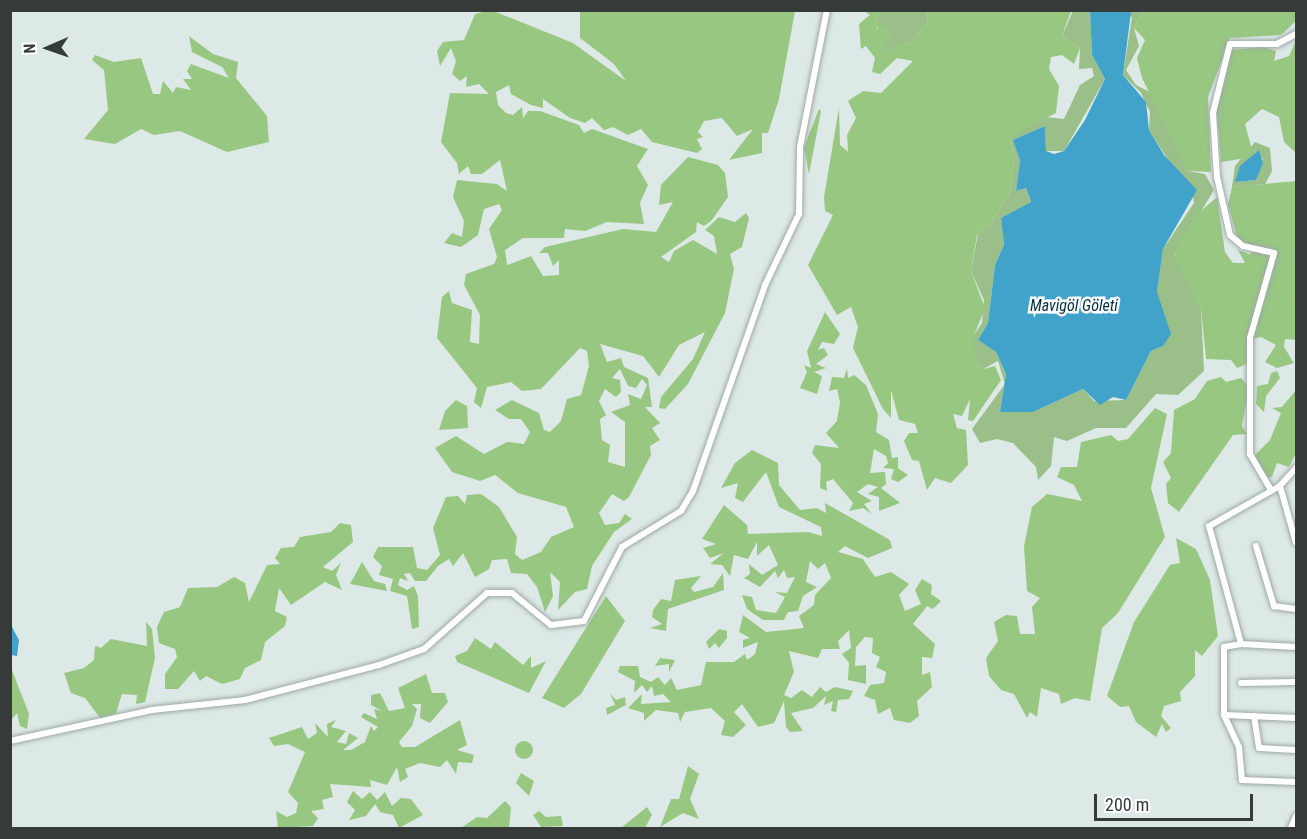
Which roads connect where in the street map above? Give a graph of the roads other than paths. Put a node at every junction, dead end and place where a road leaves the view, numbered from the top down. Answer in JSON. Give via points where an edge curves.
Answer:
{"nodes":[{"id":1,"x":827,"y":10,"type":"edge"},
{"id":2,"x":1296,"y":34,"type":"edge"},
{"id":3,"x":1296,"y":468,"type":"edge"},
{"id":4,"x":1280,"y":486,"type":"junction"},
{"id":5,"x":1271,"y":490,"type":"junction"},
{"id":6,"x":1296,"y":543,"type":"edge"},
{"id":7,"x":1256,"y":546,"type":"dead end"},
{"id":8,"x":1296,"y":609,"type":"edge"},
{"id":9,"x":1241,"y":644,"type":"junction"},
{"id":10,"x":1296,"y":646,"type":"edge"},
{"id":11,"x":1296,"y":682,"type":"edge"},
{"id":12,"x":1241,"y":683,"type":"dead end"},
{"id":13,"x":1224,"y":715,"type":"junction"},
{"id":14,"x":1254,"y":716,"type":"junction"},
{"id":15,"x":1296,"y":718,"type":"edge"},
{"id":16,"x":10,"y":741,"type":"edge"},
{"id":17,"x":1296,"y":750,"type":"edge"},
{"id":18,"x":1296,"y":782,"type":"edge"},
{"id":19,"x":1296,"y":816,"type":"edge"},
{"id":20,"x":1291,"y":828,"type":"edge"}],
"edges":[{"from":1,"to":16,"type":"street","via":[[800,147],[799,214],[765,285],[693,491],[672,518],[622,547],[584,621],[551,625],[512,593],[486,593],[424,649],[379,665],[245,700],[152,710]]},
{"from":2,"to":5,"type":"street","via":[[1277,44],[1230,44],[1213,113],[1217,177],[1230,235],[1238,245],[1274,253],[1250,338],[1250,454]]},
{"from":3,"to":4,"type":"street"},
{"from":4,"to":5,"type":"street"},
{"from":4,"to":6,"type":"street"},
{"from":5,"to":9,"type":"street","via":[[1209,526]]},
{"from":7,"to":8,"type":"street","via":[[1274,606]]},
{"from":9,"to":10,"type":"street"},
{"from":9,"to":13,"type":"street","via":[[1224,647]]},
{"from":11,"to":12,"type":"street"},
{"from":13,"to":14,"type":"street"},
{"from":13,"to":18,"type":"street","via":[[1239,747],[1242,780]]},
{"from":14,"to":15,"type":"street"},
{"from":14,"to":17,"type":"street","via":[[1259,748]]},
{"from":19,"to":20,"type":"street"}]}
